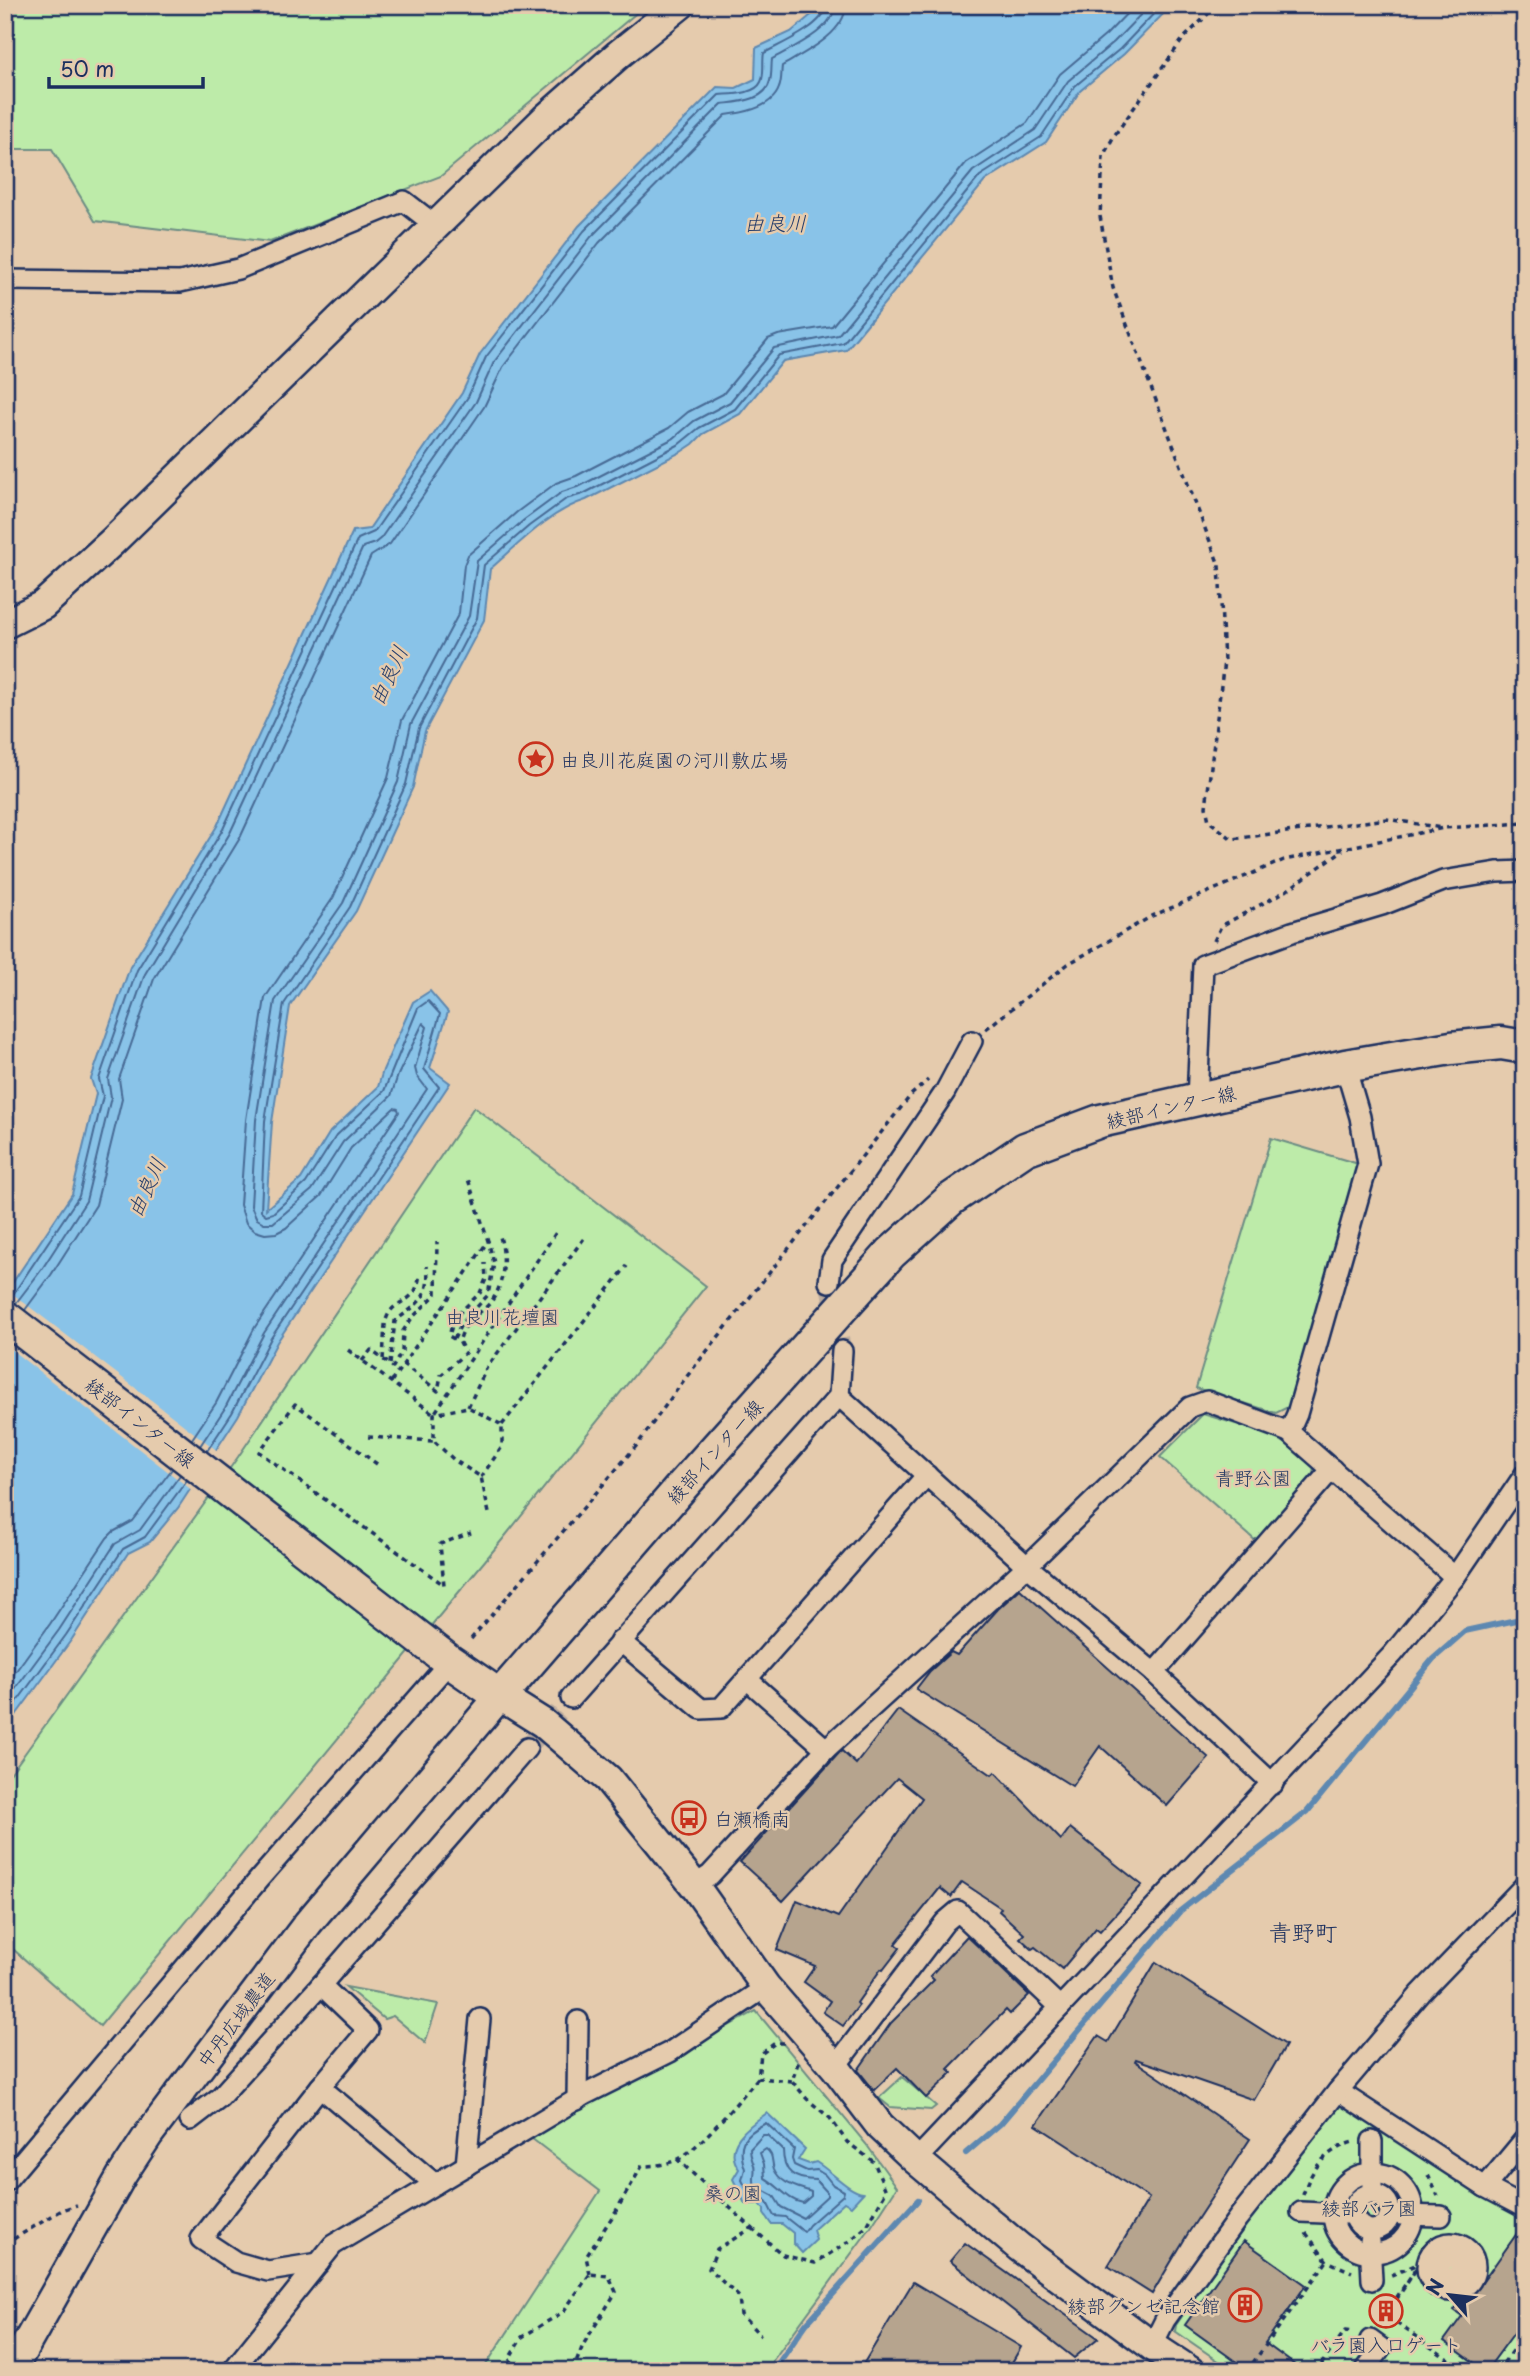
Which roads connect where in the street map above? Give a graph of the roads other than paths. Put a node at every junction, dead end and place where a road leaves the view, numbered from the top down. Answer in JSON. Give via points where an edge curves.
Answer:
{"nodes":[{"id":1,"x":680,"y":5,"type":"edge"},
{"id":2,"x":435,"y":225,"type":"junction"},
{"id":3,"x":5,"y":280,"type":"edge"},
{"id":4,"x":5,"y":624,"type":"edge"},
{"id":5,"x":1525,"y":871,"type":"edge"},
{"id":6,"x":972,"y":1041,"type":"road end"},
{"id":7,"x":1525,"y":1047,"type":"edge"},
{"id":8,"x":1345,"y":1066,"type":"junction"},
{"id":9,"x":1197,"y":1100,"type":"junction"},
{"id":10,"x":829,"y":1282,"type":"tunnel mouth"},
{"id":11,"x":5,"y":1317,"type":"edge"},
{"id":12,"x":842,"y":1351,"type":"tunnel mouth"},
{"id":13,"x":839,"y":1396,"type":"junction"},
{"id":14,"x":1289,"y":1432,"type":"junction"},
{"id":15,"x":1332,"y":1469,"type":"junction"},
{"id":16,"x":1525,"y":1474,"type":"edge"},
{"id":17,"x":927,"y":1475,"type":"junction"},
{"id":18,"x":1027,"y":1566,"type":"junction"},
{"id":19,"x":1455,"y":1577,"type":"junction"},
{"id":20,"x":620,"y":1641,"type":"junction"},
{"id":21,"x":437,"y":1661,"type":"junction"},
{"id":22,"x":1154,"y":1673,"type":"junction"},
{"id":23,"x":748,"y":1680,"type":"junction"},
{"id":24,"x":500,"y":1696,"type":"junction"},
{"id":25,"x":571,"y":1698,"type":"tunnel mouth"},
{"id":26,"x":527,"y":1748,"type":"tunnel mouth"},
{"id":27,"x":826,"y":1749,"type":"junction"},
{"id":28,"x":1273,"y":1784,"type":"junction"},
{"id":29,"x":694,"y":1885,"type":"junction"},
{"id":30,"x":1525,"y":1885,"type":"edge"},
{"id":31,"x":321,"y":1985,"type":"junction"},
{"id":32,"x":766,"y":1987,"type":"junction"},
{"id":33,"x":1060,"y":2007,"type":"junction"},
{"id":34,"x":480,"y":2019,"type":"dead end"},
{"id":35,"x":578,"y":2021,"type":"dead end"},
{"id":36,"x":835,"y":2067,"type":"junction"},
{"id":37,"x":320,"y":2087,"type":"junction"},
{"id":38,"x":1338,"y":2091,"type":"junction"},
{"id":39,"x":577,"y":2100,"type":"junction"},
{"id":40,"x":190,"y":2120,"type":"dead end"},
{"id":41,"x":1525,"y":2138,"type":"edge"},
{"id":42,"x":1372,"y":2141,"type":"dead end"},
{"id":43,"x":916,"y":2160,"type":"junction"},
{"id":44,"x":466,"y":2166,"type":"junction"},
{"id":45,"x":1372,"y":2173,"type":"junction"},
{"id":46,"x":5,"y":2182,"type":"edge"},
{"id":47,"x":435,"y":2184,"type":"junction"},
{"id":48,"x":1485,"y":2187,"type":"junction"},
{"id":49,"x":1372,"y":2194,"type":"junction"},
{"id":50,"x":1525,"y":2208,"type":"edge"},
{"id":51,"x":1301,"y":2212,"type":"dead end"},
{"id":52,"x":1333,"y":2213,"type":"junction"},
{"id":53,"x":1354,"y":2214,"type":"junction"},
{"id":54,"x":1390,"y":2215,"type":"junction"},
{"id":55,"x":1412,"y":2215,"type":"junction"},
{"id":56,"x":1441,"y":2216,"type":"road end"},
{"id":57,"x":1369,"y":2230,"type":"junction"},
{"id":58,"x":1370,"y":2252,"type":"junction"},
{"id":59,"x":319,"y":2263,"type":"junction"},
{"id":60,"x":1371,"y":2280,"type":"dead end"},
{"id":61,"x":1370,"y":2340,"type":"dead end"},
{"id":62,"x":1152,"y":2346,"type":"junction"},
{"id":63,"x":11,"y":2371,"type":"edge"},
{"id":64,"x":232,"y":2371,"type":"edge"},
{"id":65,"x":1190,"y":2371,"type":"edge"},
{"id":66,"x":1365,"y":2371,"type":"edge"}],
"edges":[{"from":1,"to":2,"type":"street","via":[[545,119]]},
{"from":2,"to":3,"type":"street","via":[[404,201],[238,269],[180,282]]},
{"from":2,"to":4,"type":"street","via":[[112,542],[43,605]]},
{"from":5,"to":9,"type":"street","via":[[1443,881],[1203,965]]},
{"from":6,"to":10,"type":"street","via":[[945,1092],[832,1260]]},
{"from":7,"to":8,"type":"main road","name":"綾部インター線","via":[[1501,1043],[1451,1048]]},
{"from":8,"to":9,"type":"main road","name":"綾部インター線"},
{"from":8,"to":14,"type":"street","via":[[1368,1164]]},
{"from":9,"to":24,"type":"main road","name":"綾部インター線","via":[[1100,1121],[1026,1149],[951,1199],[891,1253]]},
{"from":11,"to":21,"type":"main road","name":"綾部インター線"},
{"from":12,"to":13,"type":"street"},
{"from":13,"to":17,"type":"street"},
{"from":13,"to":20,"type":"street"},
{"from":14,"to":15,"type":"street"},
{"from":14,"to":18,"type":"street","via":[[1207,1401],[1190,1407]]},
{"from":15,"to":19,"type":"street"},
{"from":15,"to":22,"type":"street"},
{"from":16,"to":19,"type":"street"},
{"from":17,"to":18,"type":"street"},
{"from":17,"to":23,"type":"street"},
{"from":18,"to":22,"type":"street"},
{"from":18,"to":27,"type":"street"},
{"from":19,"to":28,"type":"street","via":[[1393,1654]]},
{"from":20,"to":23,"type":"street","via":[[701,1709],[721,1708]]},
{"from":20,"to":25,"type":"street"},
{"from":21,"to":24,"type":"main road","name":"綾部インター線"},
{"from":21,"to":46,"type":"street"},
{"from":22,"to":28,"type":"street"},
{"from":23,"to":27,"type":"street"},
{"from":24,"to":29,"type":"street","via":[[543,1723],[608,1779]]},
{"from":24,"to":63,"type":"street","name":"中丹広域農道","via":[[308,1923],[149,2134]]},
{"from":26,"to":31,"type":"street"},
{"from":27,"to":29,"type":"street","via":[[709,1875]]},
{"from":28,"to":33,"type":"street"},
{"from":29,"to":32,"type":"street"},
{"from":30,"to":38,"type":"street","via":[[1421,1993]]},
{"from":31,"to":37,"type":"street","via":[[368,2030]]},
{"from":31,"to":40,"type":"street","via":[[220,2097]]},
{"from":32,"to":36,"type":"street"},
{"from":32,"to":39,"type":"street","via":[[670,2052]]},
{"from":33,"to":36,"type":"street","via":[[958,1911]]},
{"from":33,"to":43,"type":"street"},
{"from":34,"to":44,"type":"street"},
{"from":35,"to":39,"type":"street"},
{"from":36,"to":43,"type":"street","via":[[880,2126]]},
{"from":37,"to":47,"type":"street"},
{"from":37,"to":59,"type":"street","via":[[201,2239],[236,2262],[268,2271]]},
{"from":38,"to":48,"type":"street"},
{"from":38,"to":62,"type":"street","via":[[1238,2218],[1165,2320]]},
{"from":39,"to":44,"type":"street"},
{"from":41,"to":48,"type":"street"},
{"from":42,"to":45,"type":"street"},
{"from":43,"to":62,"type":"street","via":[[1019,2247]]},
{"from":44,"to":47,"type":"street"},
{"from":45,"to":49,"type":"street"},
{"from":45,"to":52,"type":"street","via":[[1342,2187]]},
{"from":45,"to":55,"type":"street","via":[[1400,2183],[1408,2194]]},
{"from":47,"to":59,"type":"street","via":[[333,2245]]},
{"from":48,"to":50,"type":"street"},
{"from":49,"to":53,"type":"street","via":[[1361,2198]]},
{"from":49,"to":54,"type":"street","via":[[1384,2199]]},
{"from":51,"to":52,"type":"street"},
{"from":52,"to":53,"type":"street"},
{"from":52,"to":58,"type":"street","via":[[1341,2237],[1350,2246]]},
{"from":53,"to":57,"type":"street"},
{"from":54,"to":55,"type":"street"},
{"from":54,"to":57,"type":"street","via":[[1380,2228]]},
{"from":55,"to":56,"type":"street"},
{"from":55,"to":58,"type":"street","via":[[1400,2243],[1389,2250]]},
{"from":57,"to":58,"type":"street"},
{"from":58,"to":60,"type":"street"},
{"from":59,"to":64,"type":"street"},
{"from":61,"to":66,"type":"street","via":[[1381,2348]]},
{"from":62,"to":65,"type":"street"}]}
